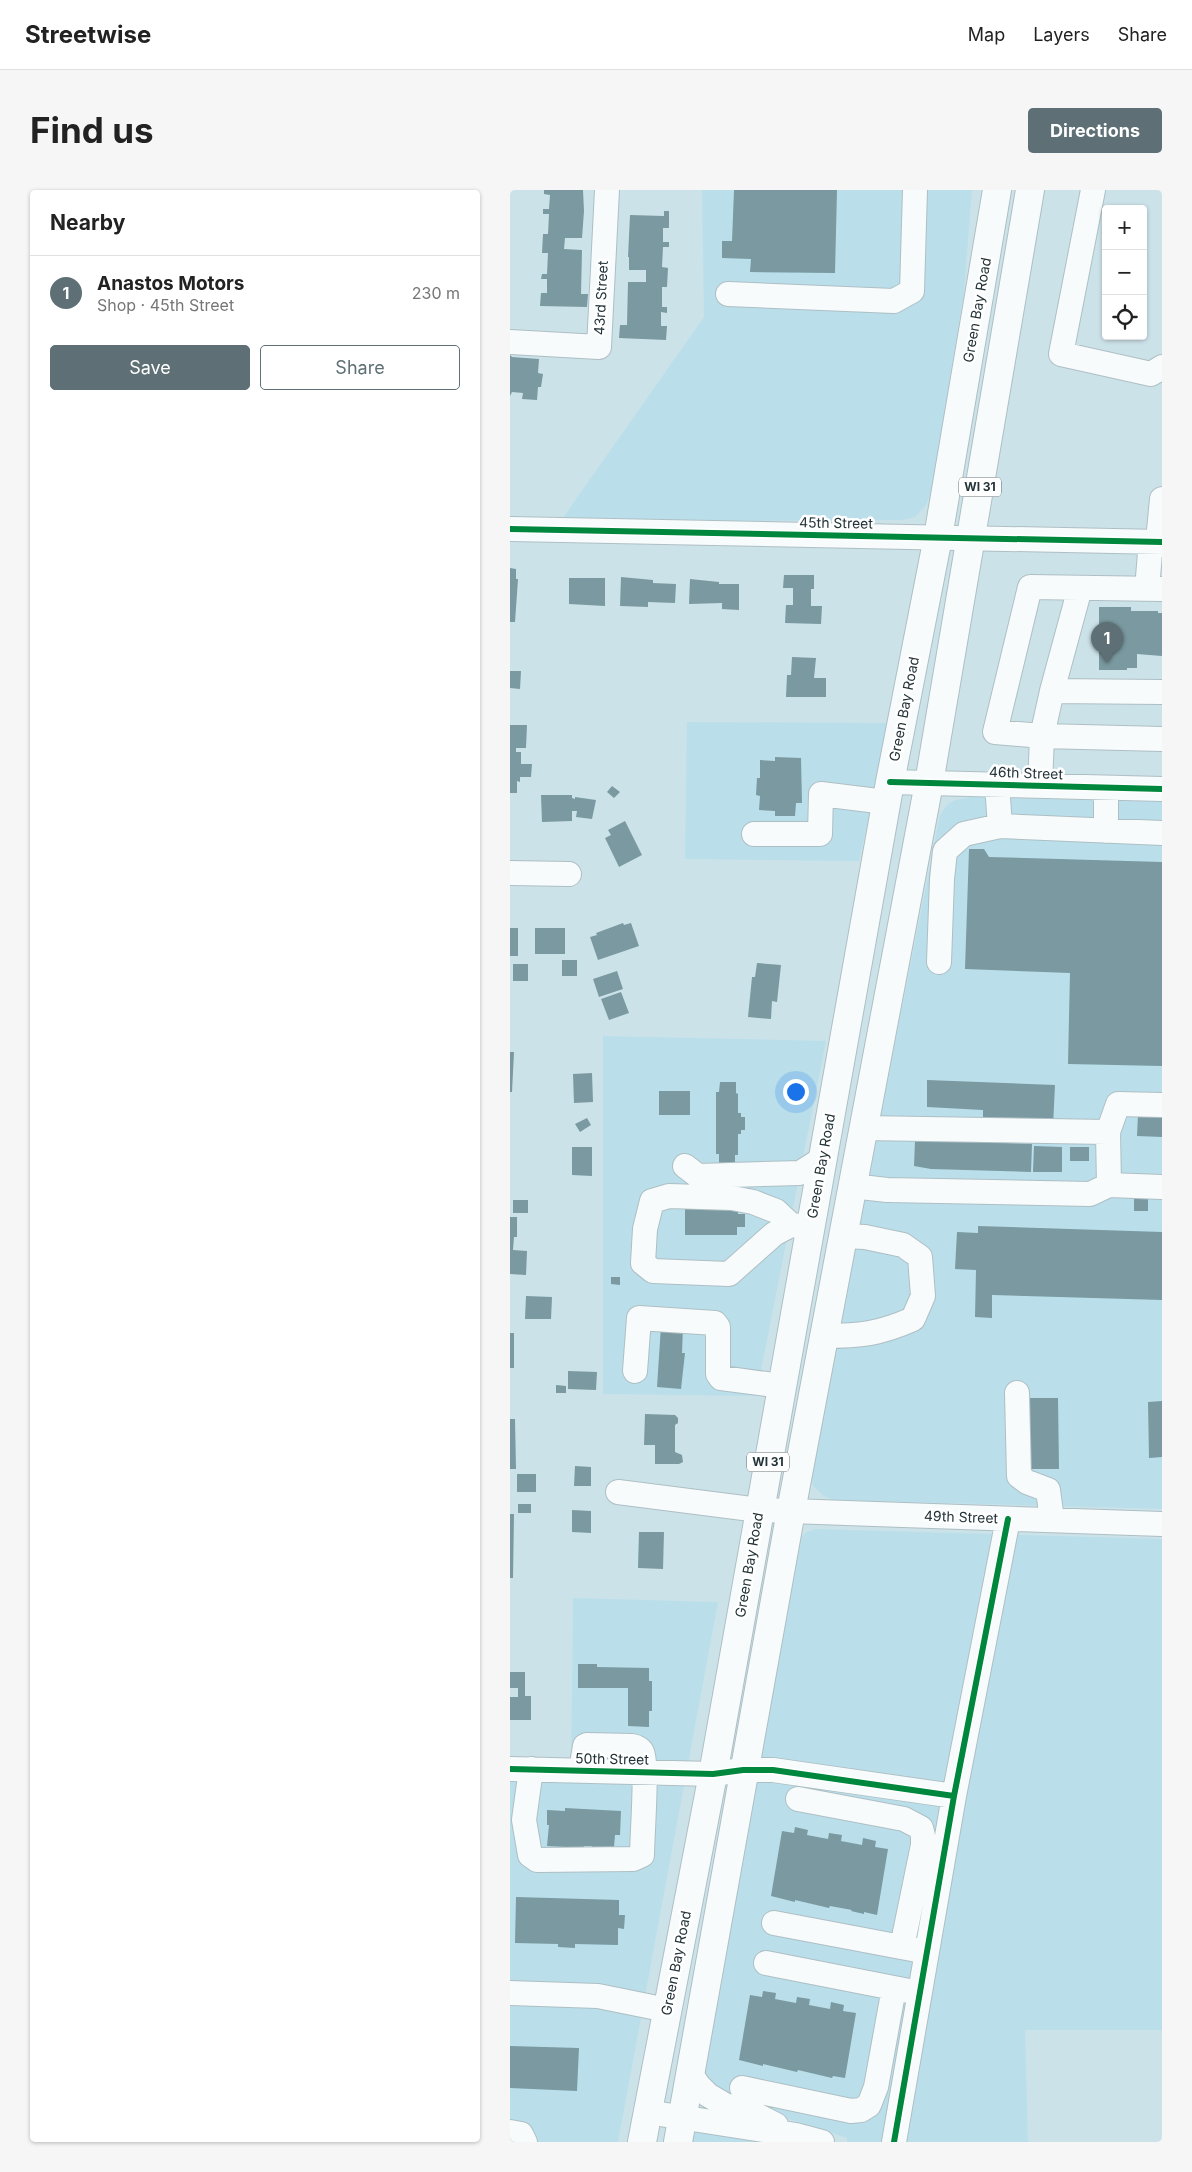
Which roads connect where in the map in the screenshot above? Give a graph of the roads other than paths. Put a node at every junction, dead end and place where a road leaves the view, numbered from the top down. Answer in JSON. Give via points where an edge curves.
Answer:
{"nodes":[{"id":1,"x":607,"y":190,"type":"edge"},
{"id":2,"x":915,"y":190,"type":"edge"},
{"id":3,"x":997,"y":190,"type":"edge"},
{"id":4,"x":1030,"y":190,"type":"edge"},
{"id":5,"x":1093,"y":190,"type":"edge"},
{"id":6,"x":728,"y":294,"type":"dead end"},
{"id":7,"x":510,"y":342,"type":"edge"},
{"id":8,"x":1162,"y":367,"type":"edge"},
{"id":9,"x":1162,"y":499,"type":"edge"},
{"id":10,"x":510,"y":529,"type":"edge"},
{"id":11,"x":938,"y":537,"type":"junction"},
{"id":12,"x":972,"y":538,"type":"junction"},
{"id":13,"x":1160,"y":542,"type":"edge"},
{"id":14,"x":1080,"y":588,"type":"junction"},
{"id":15,"x":1154,"y":589,"type":"edge"},
{"id":16,"x":1052,"y":691,"type":"junction"},
{"id":17,"x":1162,"y":692,"type":"edge"},
{"id":18,"x":1042,"y":736,"type":"junction"},
{"id":19,"x":1162,"y":739,"type":"edge"},
{"id":20,"x":929,"y":783,"type":"junction"},
{"id":21,"x":996,"y":785,"type":"junction"},
{"id":22,"x":1040,"y":786,"type":"junction"},
{"id":23,"x":1106,"y":788,"type":"junction"},
{"id":24,"x":1162,"y":789,"type":"edge"},
{"id":25,"x":888,"y":792,"type":"junction"},
{"id":26,"x":1000,"y":826,"type":"junction"},
{"id":27,"x":1106,"y":831,"type":"junction"},
{"id":28,"x":1162,"y":833,"type":"edge"},
{"id":29,"x":754,"y":834,"type":"dead end"},
{"id":30,"x":510,"y":873,"type":"edge"},
{"id":31,"x":570,"y":874,"type":"dead end"},
{"id":32,"x":939,"y":962,"type":"dead end"},
{"id":33,"x":1162,"y":1105,"type":"edge"},
{"id":34,"x":863,"y":1128,"type":"junction"},
{"id":35,"x":1108,"y":1132,"type":"junction"},
{"id":36,"x":822,"y":1159,"type":"junction"},
{"id":37,"x":685,"y":1166,"type":"dead end"},
{"id":38,"x":1109,"y":1185,"type":"junction"},
{"id":39,"x":852,"y":1186,"type":"junction"},
{"id":40,"x":1162,"y":1187,"type":"edge"},
{"id":41,"x":801,"y":1226,"type":"junction"},
{"id":42,"x":843,"y":1236,"type":"junction"},
{"id":43,"x":824,"y":1336,"type":"junction"},
{"id":44,"x":636,"y":1371,"type":"dead end"},
{"id":45,"x":781,"y":1386,"type":"junction"},
{"id":46,"x":1017,"y":1393,"type":"dead end"},
{"id":47,"x":618,"y":1492,"type":"dead end"},
{"id":48,"x":759,"y":1510,"type":"junction"},
{"id":49,"x":791,"y":1511,"type":"junction"},
{"id":50,"x":1008,"y":1518,"type":"junction"},
{"id":51,"x":1052,"y":1520,"type":"junction"},
{"id":52,"x":1162,"y":1524,"type":"edge"},
{"id":53,"x":521,"y":1769,"type":"edge"},
{"id":54,"x":743,"y":1770,"type":"junction"},
{"id":55,"x":644,"y":1772,"type":"junction"},
{"id":56,"x":713,"y":1774,"type":"junction"},
{"id":57,"x":954,"y":1796,"type":"junction"},
{"id":58,"x":798,"y":1799,"type":"dead end"},
{"id":59,"x":774,"y":1923,"type":"dead end"},
{"id":60,"x":902,"y":1947,"type":"junction"},
{"id":61,"x":927,"y":1952,"type":"junction"},
{"id":62,"x":766,"y":1963,"type":"dead end"},
{"id":63,"x":894,"y":1988,"type":"junction"},
{"id":64,"x":510,"y":1993,"type":"edge"},
{"id":65,"x":920,"y":1994,"type":"junction"},
{"id":66,"x":667,"y":2010,"type":"junction"},
{"id":67,"x":690,"y":2073,"type":"junction"},
{"id":68,"x":742,"y":2088,"type":"dead end"},
{"id":69,"x":647,"y":2112,"type":"junction"},
{"id":70,"x":680,"y":2130,"type":"edge"},
{"id":71,"x":510,"y":2132,"type":"edge"},
{"id":72,"x":741,"y":2134,"type":"edge"},
{"id":73,"x":796,"y":2135,"type":"junction"},
{"id":74,"x":525,"y":2142,"type":"edge"},
{"id":75,"x":642,"y":2142,"type":"edge"},
{"id":76,"x":822,"y":2142,"type":"edge"},
{"id":77,"x":894,"y":2142,"type":"edge"}],
"edges":[{"from":1,"to":7,"type":"street","name":"43rd Street","via":[[599,347]]},
{"from":2,"to":6,"type":"street","via":[[912,291],[894,301]]},
{"from":3,"to":11,"type":"main road","name":"Green Bay Road","number":"WI 31"},
{"from":4,"to":12,"type":"main road","number":"WI 31"},
{"from":5,"to":8,"type":"street","via":[[1061,354],[1151,374]]},
{"from":9,"to":13,"type":"street"},
{"from":10,"to":11,"type":"street","name":"45th Street"},
{"from":11,"to":12,"type":"street","name":"45th Street"},
{"from":11,"to":25,"type":"main road","name":"Green Bay Road","number":"WI 31"},
{"from":12,"to":13,"type":"street","name":"45th Street"},
{"from":12,"to":20,"type":"main road","number":"WI 31"},
{"from":13,"to":15,"type":"street","via":[[1150,553]]},
{"from":14,"to":15,"type":"street"},
{"from":14,"to":16,"type":"street"},
{"from":14,"to":18,"type":"street","via":[[1030,587],[995,732]]},
{"from":16,"to":17,"type":"street"},
{"from":16,"to":18,"type":"street"},
{"from":18,"to":19,"type":"street"},
{"from":18,"to":22,"type":"street"},
{"from":20,"to":21,"type":"street","name":"46th Street"},
{"from":20,"to":25,"type":"street","name":"46th Street"},
{"from":20,"to":34,"type":"main road","number":"WI 31"},
{"from":21,"to":22,"type":"street","name":"46th Street"},
{"from":21,"to":26,"type":"street"},
{"from":22,"to":23,"type":"street","name":"46th Street"},
{"from":23,"to":24,"type":"street","name":"46th Street"},
{"from":23,"to":27,"type":"street"},
{"from":25,"to":29,"type":"street","name":"46th Street","via":[[821,794],[820,834]]},
{"from":25,"to":36,"type":"main road","name":"Green Bay Road","number":"WI 31"},
{"from":26,"to":27,"type":"street"},
{"from":26,"to":32,"type":"street","via":[[964,834],[945,851]]},
{"from":27,"to":28,"type":"street"},
{"from":30,"to":31,"type":"street"},
{"from":33,"to":35,"type":"street","via":[[1118,1104]]},
{"from":34,"to":35,"type":"street"},
{"from":34,"to":39,"type":"main road","number":"WI 31"},
{"from":35,"to":38,"type":"street"},
{"from":36,"to":37,"type":"street","via":[[800,1173],[698,1176]]},
{"from":36,"to":41,"type":"main road","name":"Green Bay Road","number":"WI 31"},
{"from":38,"to":39,"type":"street","via":[[1090,1194],[887,1190]]},
{"from":38,"to":40,"type":"street"},
{"from":39,"to":42,"type":"main road","number":"WI 31"},
{"from":41,"to":41,"type":"street","via":[[754,1202],[668,1196],[652,1201],[644,1229],[643,1262],[653,1271],[730,1274],[774,1234]]},
{"from":41,"to":45,"type":"main road","name":"Green Bay Road","number":"WI 31"},
{"from":42,"to":43,"type":"main road","number":"WI 31"},
{"from":42,"to":43,"type":"street","via":[[902,1245],[920,1257],[923,1296],[913,1319],[888,1330],[859,1336]]},
{"from":43,"to":49,"type":"main road","number":"WI 31"},
{"from":44,"to":45,"type":"street","via":[[639,1318],[700,1321],[715,1323],[718,1327],[718,1374],[721,1378]]},
{"from":45,"to":48,"type":"main road","name":"Green Bay Road","number":"WI 31"},
{"from":46,"to":51,"type":"street","via":[[1019,1476],[1048,1490]]},
{"from":47,"to":48,"type":"street","name":"49th Street"},
{"from":48,"to":49,"type":"street","name":"49th Street"},
{"from":48,"to":56,"type":"main road","name":"Green Bay Road","number":"WI 31"},
{"from":49,"to":50,"type":"street","name":"49th Street"},
{"from":49,"to":54,"type":"main road","number":"WI 31"},
{"from":50,"to":51,"type":"street","name":"49th Street"},
{"from":50,"to":57,"type":"street"},
{"from":51,"to":52,"type":"street","name":"49th Street"},
{"from":53,"to":55,"type":"street","name":"50th Street"},
{"from":53,"to":55,"type":"street","via":[[530,1855],[538,1860],[633,1859],[642,1855]]},
{"from":54,"to":56,"type":"street","name":"50th Street"},
{"from":54,"to":57,"type":"street","name":"50th Street","via":[[773,1770]]},
{"from":54,"to":67,"type":"main road","number":"WI 31"},
{"from":55,"to":56,"type":"street","name":"50th Street"},
{"from":56,"to":66,"type":"main road","name":"Green Bay Road","number":"WI 31"},
{"from":57,"to":61,"type":"street"},
{"from":58,"to":60,"type":"street","via":[[904,1819],[921,1828],[922,1845]]},
{"from":59,"to":60,"type":"street"},
{"from":60,"to":61,"type":"street"},
{"from":61,"to":65,"type":"street"},
{"from":62,"to":63,"type":"street"},
{"from":63,"to":65,"type":"street"},
{"from":63,"to":68,"type":"street","via":[[876,2087],[869,2105],[851,2111]]},
{"from":64,"to":66,"type":"street","via":[[598,1996]]},
{"from":65,"to":77,"type":"street"},
{"from":66,"to":69,"type":"main road","name":"Green Bay Road","number":"WI 31"},
{"from":67,"to":70,"type":"main road","number":"WI 31"},
{"from":67,"to":73,"type":"street","via":[[708,2095],[725,2105],[751,2112]]},
{"from":69,"to":70,"type":"street"},
{"from":69,"to":75,"type":"main road","name":"Green Bay Road","number":"WI 31"},
{"from":70,"to":72,"type":"street"},
{"from":71,"to":74,"type":"street","via":[[521,2134]]},
{"from":72,"to":73,"type":"street"},
{"from":73,"to":76,"type":"street"}]}
